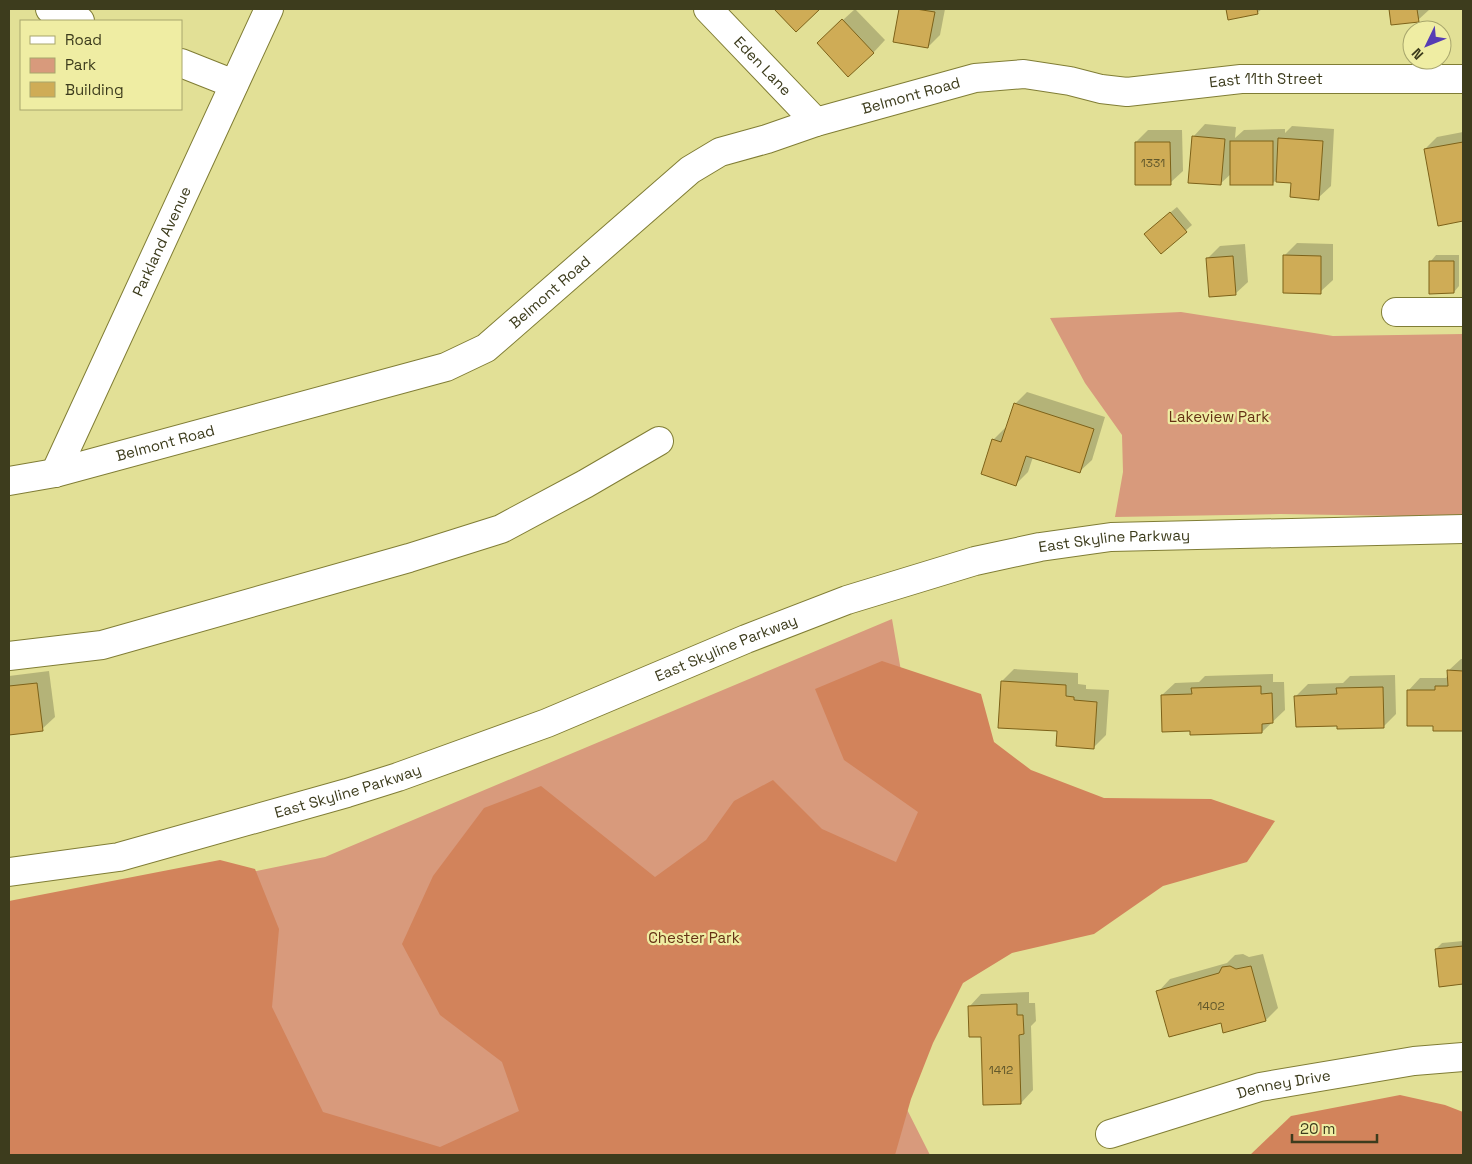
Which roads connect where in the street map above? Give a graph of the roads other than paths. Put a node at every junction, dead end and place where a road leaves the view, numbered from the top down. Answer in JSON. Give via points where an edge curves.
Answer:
{"nodes":[{"id":1,"x":50,"y":9,"type":"edge"},
{"id":2,"x":268,"y":9,"type":"edge"},
{"id":3,"x":708,"y":9,"type":"edge"},
{"id":4,"x":78,"y":20,"type":"edge"},
{"id":5,"x":182,"y":63,"type":"edge"},
{"id":6,"x":1463,"y":80,"type":"edge"},
{"id":7,"x":1070,"y":81,"type":"joint"},
{"id":8,"x":234,"y":84,"type":"junction"},
{"id":9,"x":816,"y":122,"type":"junction"},
{"id":10,"x":1396,"y":312,"type":"dead end"},
{"id":11,"x":1463,"y":312,"type":"edge"},
{"id":12,"x":659,"y":440,"type":"dead end"},
{"id":13,"x":55,"y":473,"type":"junction"},
{"id":14,"x":9,"y":481,"type":"edge"},
{"id":15,"x":1463,"y":530,"type":"edge"},
{"id":16,"x":9,"y":656,"type":"edge"},
{"id":17,"x":9,"y":872,"type":"edge"},
{"id":18,"x":1463,"y":1056,"type":"edge"},
{"id":19,"x":1110,"y":1134,"type":"dead end"}],
"edges":[{"from":1,"to":4,"type":"street"},
{"from":2,"to":8,"type":"street","name":"Parkland Avenue"},
{"from":3,"to":9,"type":"street","name":"Eden Lane"},
{"from":5,"to":8,"type":"street"},
{"from":6,"to":7,"type":"street","name":"East 11th Street","via":[[1241,79],[1126,92]]},
{"from":7,"to":9,"type":"street","name":"Belmont Road","via":[[1024,74],[975,78]]},
{"from":8,"to":13,"type":"street","name":"Parkland Avenue"},
{"from":9,"to":13,"type":"street","name":"Belmont Road","via":[[720,152],[690,170],[486,348],[446,367]]},
{"from":10,"to":11,"type":"street"},
{"from":12,"to":16,"type":"street","via":[[501,529],[102,645]]},
{"from":13,"to":14,"type":"street","name":"Belmont Road"},
{"from":15,"to":17,"type":"street","name":"East Skyline Parkway","via":[[1111,537],[1040,547],[975,562],[846,600],[746,638],[547,722],[398,777],[119,857]]},
{"from":18,"to":19,"type":"street","name":"Denney Drive","via":[[1260,1087]]}]}
